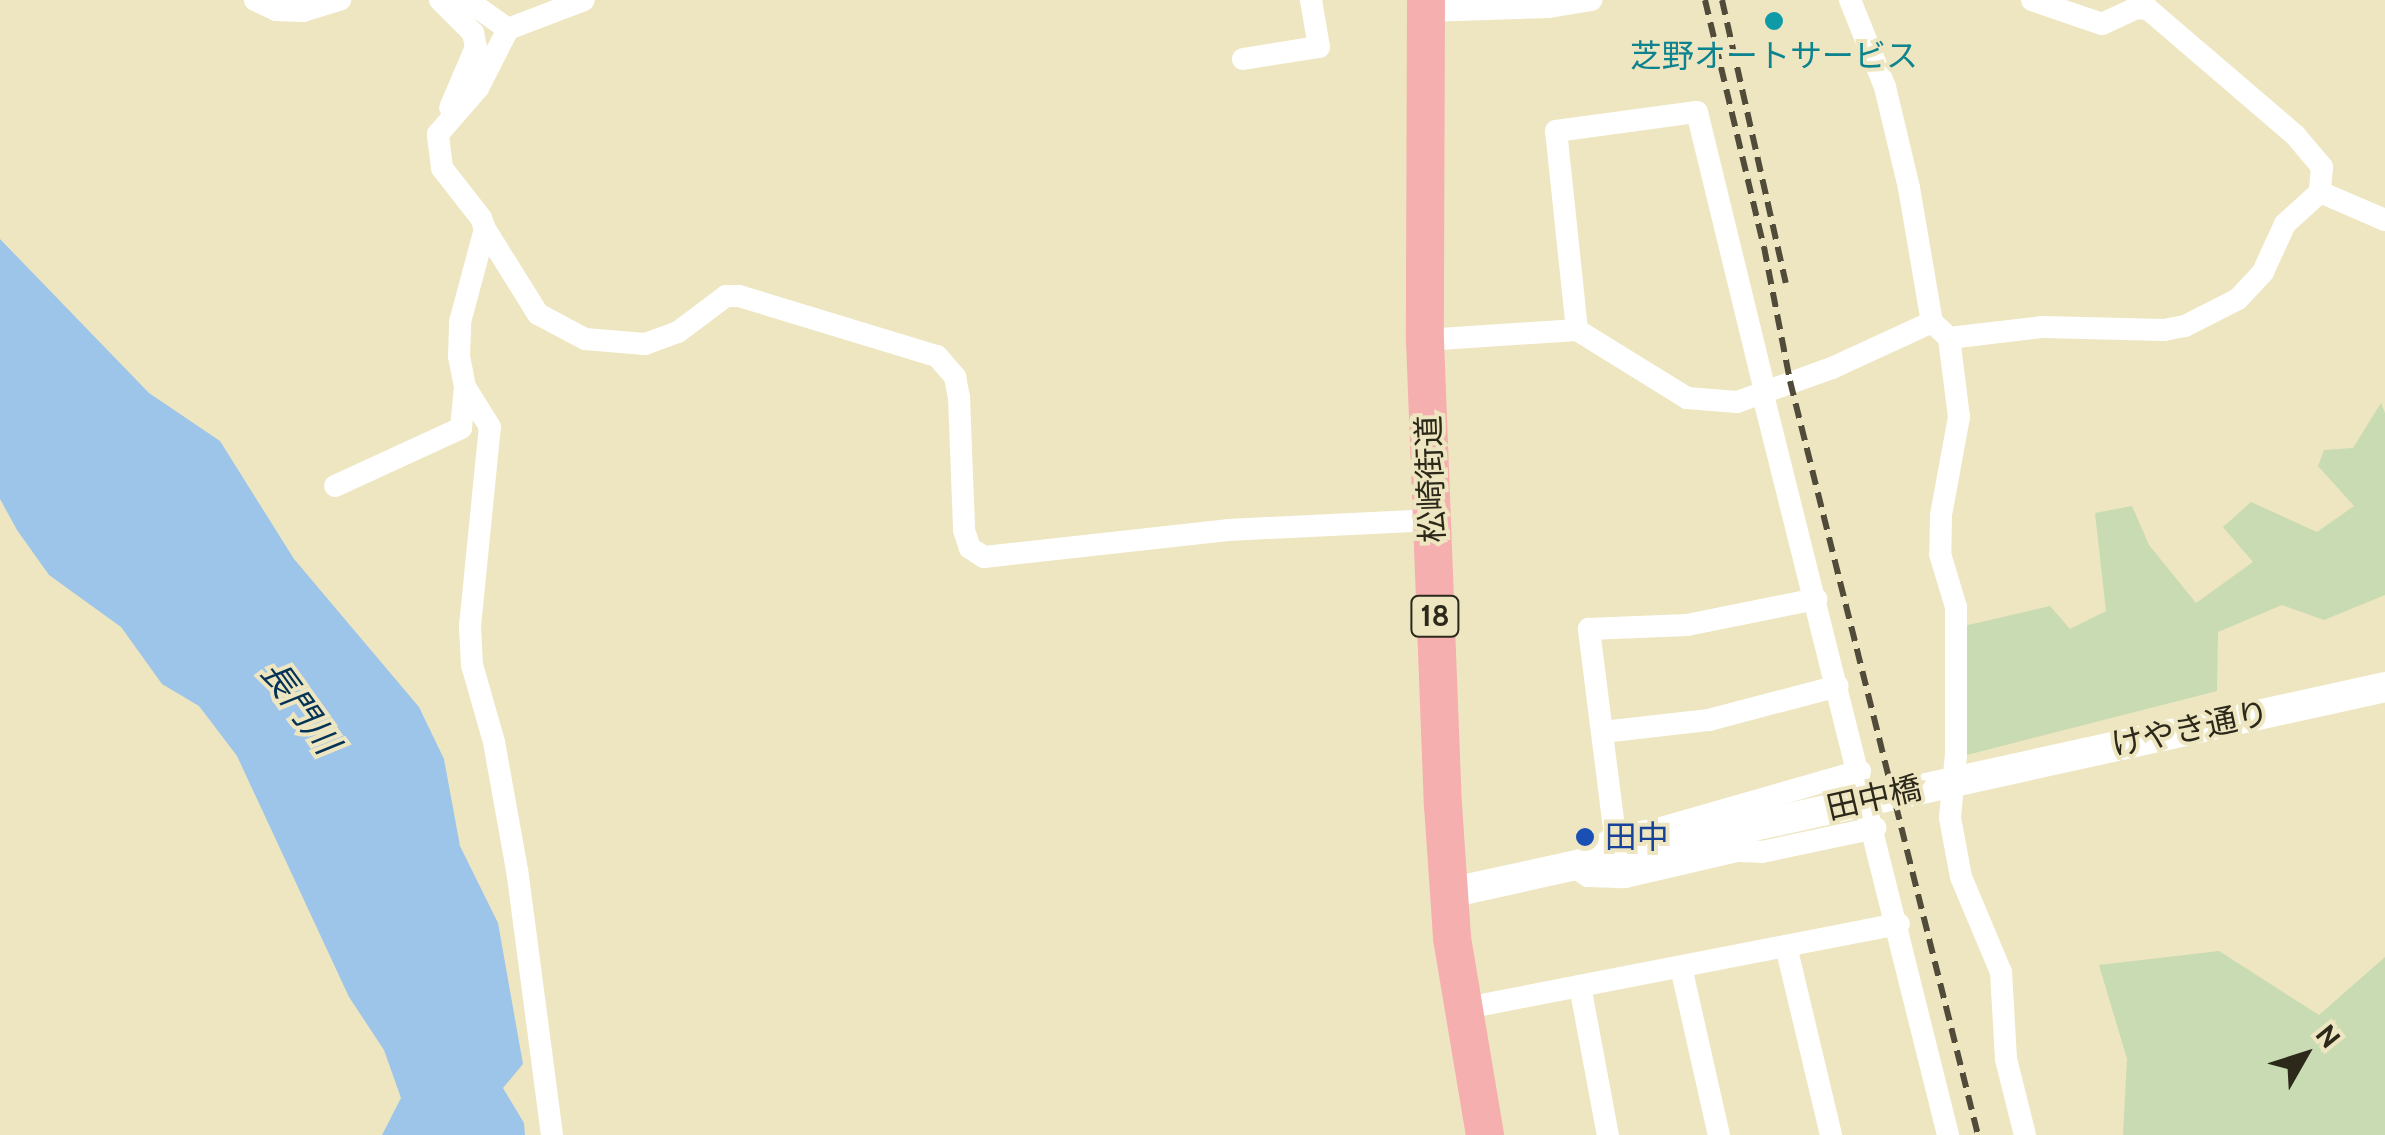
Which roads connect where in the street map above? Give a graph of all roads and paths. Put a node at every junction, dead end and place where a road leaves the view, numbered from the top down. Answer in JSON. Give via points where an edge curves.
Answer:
{"nodes":[{"id":1,"x":255,"y":0,"type":"edge"},
{"id":2,"x":340,"y":0,"type":"edge"},
{"id":3,"x":440,"y":0,"type":"edge"},
{"id":4,"x":467,"y":0,"type":"edge"},
{"id":5,"x":584,"y":0,"type":"edge"},
{"id":6,"x":1311,"y":0,"type":"edge"},
{"id":7,"x":1591,"y":0,"type":"edge"},
{"id":8,"x":1850,"y":0,"type":"edge"},
{"id":9,"x":2032,"y":0,"type":"edge"},
{"id":10,"x":1549,"y":3,"type":"edge"},
{"id":11,"x":1426,"y":6,"type":"edge"},
{"id":12,"x":508,"y":29,"type":"junction"},
{"id":13,"x":1243,"y":59,"type":"dead end"},
{"id":14,"x":438,"y":134,"type":"junction"},
{"id":15,"x":2320,"y":192,"type":"junction"},
{"id":16,"x":2385,"y":220,"type":"edge"},
{"id":17,"x":485,"y":230,"type":"junction"},
{"id":18,"x":1576,"y":330,"type":"junction"},
{"id":19,"x":1940,"y":330,"type":"junction"},
{"id":20,"x":1425,"y":340,"type":"junction"},
{"id":21,"x":465,"y":387,"type":"junction"},
{"id":22,"x":1764,"y":391,"type":"junction"},
{"id":23,"x":462,"y":428,"type":"junction"},
{"id":24,"x":488,"y":465,"type":"junction"},
{"id":25,"x":335,"y":486,"type":"dead end"},
{"id":26,"x":1433,"y":520,"type":"junction"},
{"id":27,"x":1816,"y":599,"type":"junction"},
{"id":28,"x":1838,"y":686,"type":"junction"},
{"id":29,"x":2385,"y":687,"type":"edge"},
{"id":30,"x":1603,"y":732,"type":"junction"},
{"id":31,"x":1996,"y":770,"type":"joint"},
{"id":32,"x":1860,"y":772,"type":"junction"},
{"id":33,"x":1875,"y":828,"type":"junction"},
{"id":34,"x":1616,"y":836,"type":"junction"},
{"id":35,"x":1573,"y":866,"type":"junction"},
{"id":36,"x":1448,"y":893,"type":"junction"},
{"id":37,"x":1898,"y":924,"type":"junction"},
{"id":38,"x":1786,"y":946,"type":"junction"},
{"id":39,"x":1681,"y":968,"type":"junction"},
{"id":40,"x":1580,"y":986,"type":"junction"},
{"id":41,"x":1461,"y":1009,"type":"junction"},
{"id":42,"x":552,"y":1135,"type":"edge"},
{"id":43,"x":1486,"y":1135,"type":"edge"},
{"id":44,"x":1608,"y":1135,"type":"edge"},
{"id":45,"x":1719,"y":1135,"type":"edge"},
{"id":46,"x":1830,"y":1135,"type":"edge"},
{"id":47,"x":1948,"y":1135,"type":"edge"},
{"id":48,"x":2025,"y":1135,"type":"edge"}],
"edges":[{"from":1,"to":2,"type":"street","via":[[276,10],[304,11]]},
{"from":3,"to":14,"type":"street","via":[[473,33],[476,47]]},
{"from":4,"to":12,"type":"street"},
{"from":5,"to":12,"type":"street"},
{"from":6,"to":13,"type":"street","via":[[1319,47]]},
{"from":7,"to":10,"type":"street"},
{"from":8,"to":19,"type":"street","via":[[1885,87]]},
{"from":9,"to":15,"type":"street","via":[[2102,24],[2137,8],[2148,10],[2295,136],[2322,167]]},
{"from":10,"to":11,"type":"street"},
{"from":11,"to":20,"type":"main road","name":"松崎街道","number":"18"},
{"from":12,"to":14,"type":"street","via":[[478,88]]},
{"from":14,"to":17,"type":"street","via":[[442,168]]},
{"from":15,"to":16,"type":"street"},
{"from":15,"to":19,"type":"street","via":[[2285,224],[2263,272],[2217,313],[2164,330]]},
{"from":17,"to":21,"type":"street","via":[[460,322]]},
{"from":17,"to":26,"type":"street","via":[[538,314],[586,339],[645,344],[678,332],[726,296],[739,296],[937,356],[955,377],[959,397],[964,530],[970,548],[984,556],[1228,530]]},
{"from":18,"to":20,"type":"street"},
{"from":18,"to":22,"type":"street","via":[[1687,398],[1737,402]]},
{"from":18,"to":22,"type":"street","via":[[1556,131],[1697,112]]},
{"from":19,"to":22,"type":"street"},
{"from":19,"to":48,"type":"street","via":[[1959,417],[1940,515],[1940,554],[1956,606],[1950,818],[1961,876],[2000,972],[2006,1059]]},
{"from":20,"to":26,"type":"main road","name":"松崎街道","number":"18"},
{"from":21,"to":23,"type":"street"},
{"from":21,"to":24,"type":"street","via":[[490,428]]},
{"from":22,"to":27,"type":"street"},
{"from":23,"to":24,"type":"street"},
{"from":23,"to":25,"type":"street"},
{"from":24,"to":42,"type":"street","via":[[473,587],[472,665],[514,852]]},
{"from":26,"to":36,"type":"main road","name":"松崎街道","number":"18"},
{"from":27,"to":28,"type":"street"},
{"from":27,"to":30,"type":"street","via":[[1706,622],[1589,629]]},
{"from":28,"to":30,"type":"street","via":[[1710,720]]},
{"from":28,"to":32,"type":"street"},
{"from":29,"to":31,"type":"street","name":"けやき通り"},
{"from":30,"to":34,"type":"street"},
{"from":31,"to":35,"type":"street","name":"田中橋"},
{"from":32,"to":33,"type":"street"},
{"from":32,"to":34,"type":"street"},
{"from":33,"to":35,"type":"street","via":[[1626,876],[1588,876]]},
{"from":33,"to":37,"type":"street"},
{"from":34,"to":35,"type":"street"},
{"from":35,"to":36,"type":"street"},
{"from":36,"to":41,"type":"main road","name":"松崎街道","number":"18"},
{"from":37,"to":38,"type":"street"},
{"from":37,"to":47,"type":"street"},
{"from":38,"to":39,"type":"street"},
{"from":38,"to":46,"type":"street"},
{"from":39,"to":40,"type":"street"},
{"from":39,"to":45,"type":"street"},
{"from":40,"to":41,"type":"street"},
{"from":40,"to":44,"type":"street"},
{"from":41,"to":43,"type":"main road","name":"松崎街道","number":"18"}]}
